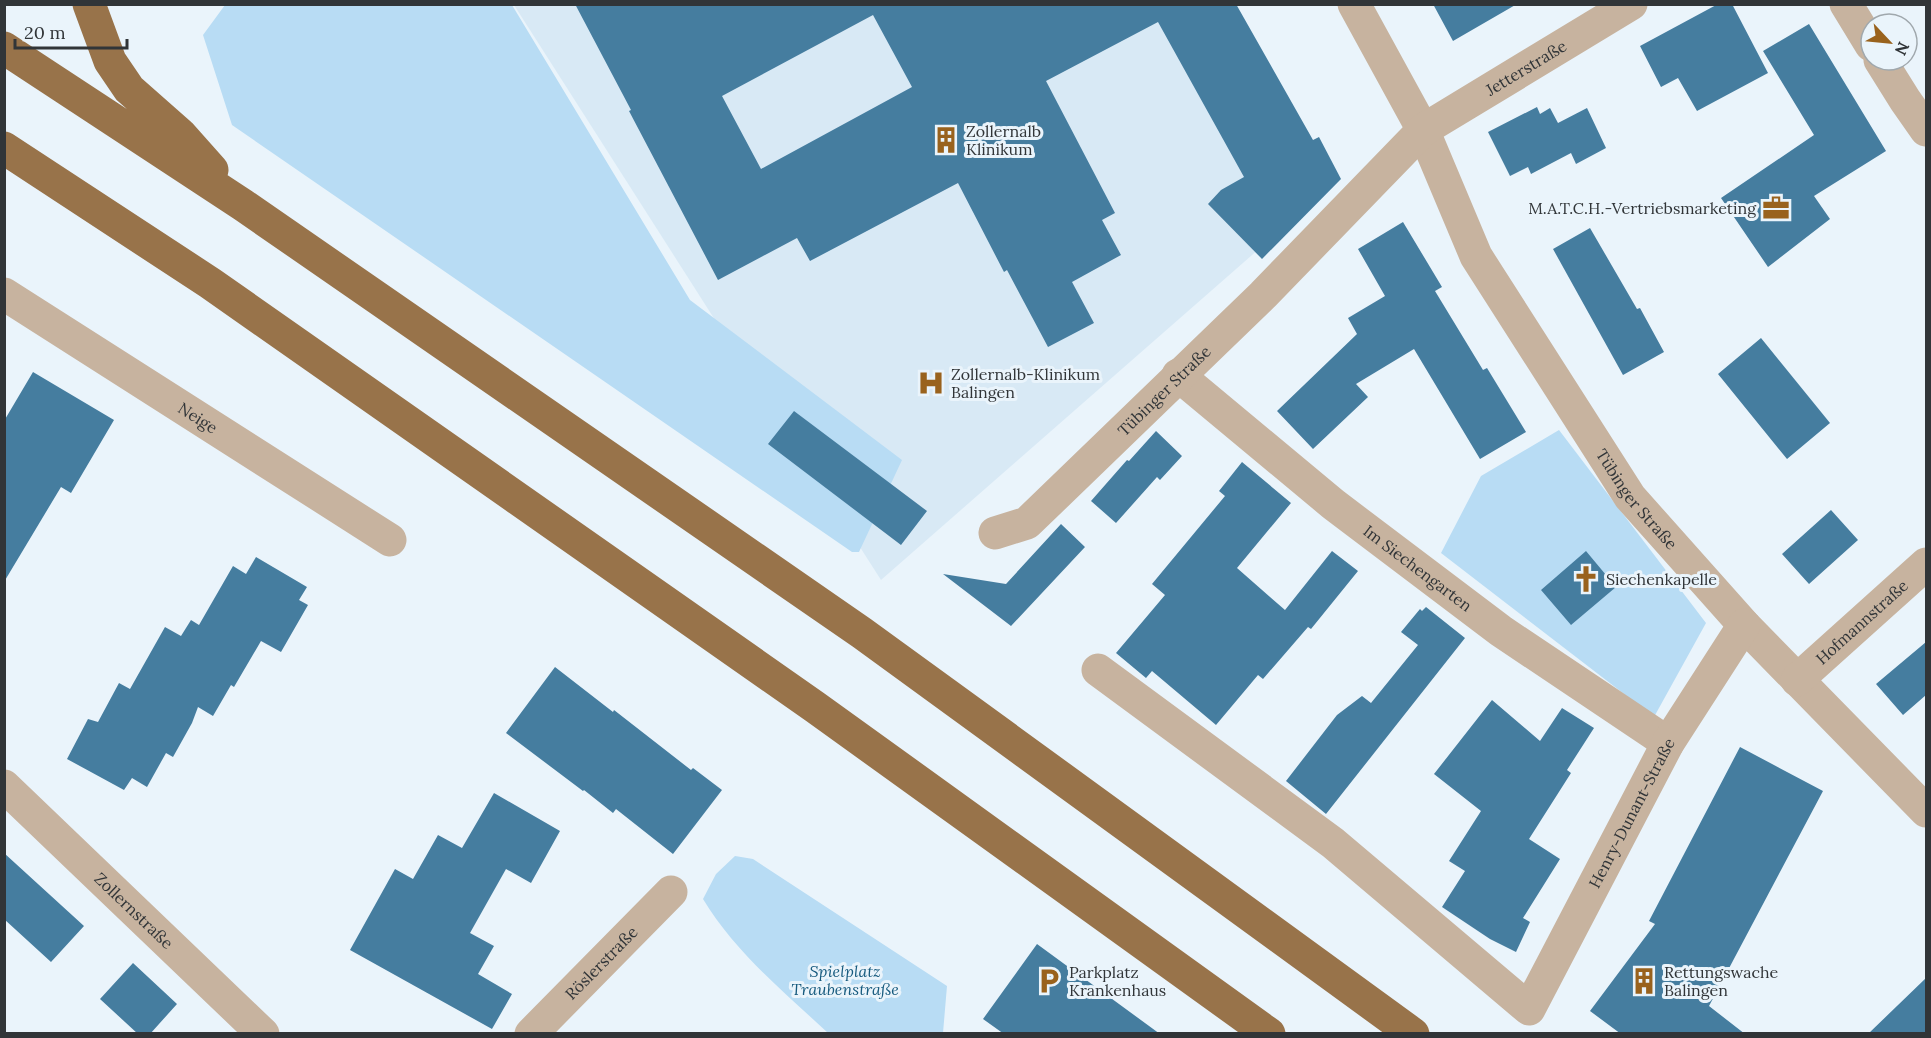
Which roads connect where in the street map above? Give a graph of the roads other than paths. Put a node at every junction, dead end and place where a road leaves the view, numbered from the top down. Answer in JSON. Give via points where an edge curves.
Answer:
{"nodes":[{"id":1,"x":89,"y":4,"type":"edge"},
{"id":2,"x":1354,"y":4,"type":"edge"},
{"id":3,"x":1631,"y":4,"type":"edge"},
{"id":4,"x":1846,"y":4,"type":"edge"},
{"id":5,"x":1859,"y":25,"type":"edge"},
{"id":6,"x":4,"y":48,"type":"edge"},
{"id":7,"x":1888,"y":72,"type":"edge"},
{"id":8,"x":1423,"y":130,"type":"junction"},
{"id":9,"x":1926,"y":130,"type":"edge"},
{"id":10,"x":4,"y":148,"type":"edge"},
{"id":11,"x":243,"y":205,"type":"junction"},
{"id":12,"x":4,"y":294,"type":"edge"},
{"id":13,"x":1178,"y":375,"type":"junction"},
{"id":14,"x":994,"y":533,"type":"dead end"},
{"id":15,"x":390,"y":540,"type":"dead end"},
{"id":16,"x":1926,"y":564,"type":"edge"},
{"id":17,"x":1744,"y":625,"type":"junction"},
{"id":18,"x":1098,"y":670,"type":"dead end"},
{"id":19,"x":1797,"y":680,"type":"junction"},
{"id":20,"x":1668,"y":743,"type":"junction"},
{"id":21,"x":4,"y":786,"type":"edge"},
{"id":22,"x":1926,"y":811,"type":"edge"},
{"id":23,"x":671,"y":892,"type":"dead end"},
{"id":24,"x":264,"y":1034,"type":"edge"},
{"id":25,"x":531,"y":1034,"type":"edge"},
{"id":26,"x":1269,"y":1034,"type":"edge"},
{"id":27,"x":1413,"y":1034,"type":"edge"}],
"edges":[{"from":1,"to":11,"type":"highway","via":[[110,61],[129,89],[180,134]]},
{"from":2,"to":8,"type":"street","name":"Tübinger Straße"},
{"from":3,"to":8,"type":"street","name":"Jetterstraße"},
{"from":4,"to":5,"type":"street"},
{"from":6,"to":11,"type":"highway"},
{"from":7,"to":9,"type":"street"},
{"from":8,"to":13,"type":"street","name":"Tübinger Straße","via":[[1263,296]]},
{"from":8,"to":17,"type":"street","name":"Tübinger Straße","via":[[1476,256],[1630,497]]},
{"from":10,"to":26,"type":"highway","via":[[210,283],[825,714]]},
{"from":11,"to":27,"type":"highway","via":[[862,633]]},
{"from":12,"to":15,"type":"street","name":"Neige"},
{"from":13,"to":14,"type":"street","name":"Tübinger Straße","via":[[1027,523]]},
{"from":13,"to":20,"type":"street","name":"Im Siechengarten","via":[[1333,504],[1501,632]]},
{"from":16,"to":19,"type":"street","name":"Hofmannstraße"},
{"from":17,"to":19,"type":"street","name":"Tübinger Straße"},
{"from":17,"to":20,"type":"street","name":"Henry-Dunant-Straße"},
{"from":18,"to":20,"type":"street","name":"Henry-Dunant-Straße","via":[[1333,843],[1529,1009]]},
{"from":19,"to":22,"type":"street","name":"Tübinger Straße"},
{"from":21,"to":24,"type":"street","name":"Zollernstraße"},
{"from":23,"to":25,"type":"street","name":"Röslerstraße"}]}
